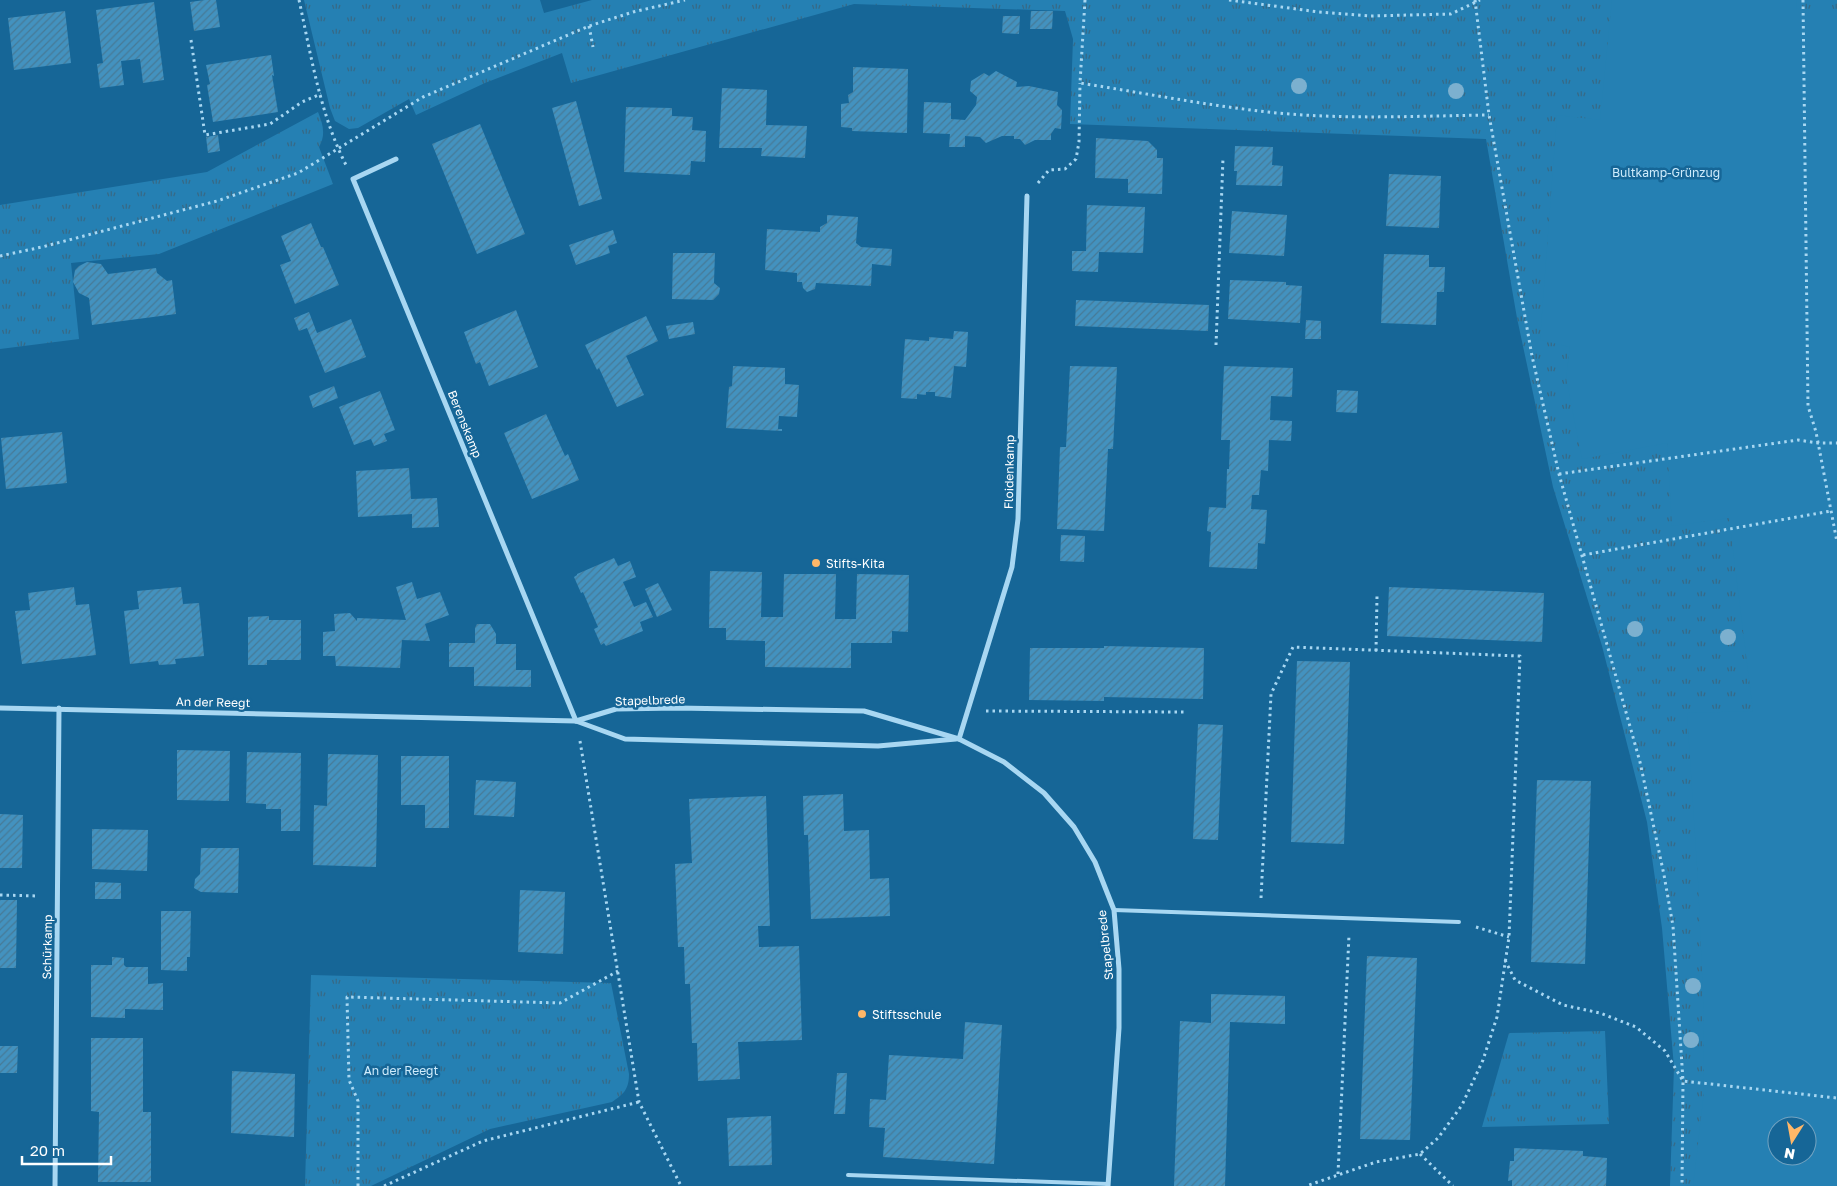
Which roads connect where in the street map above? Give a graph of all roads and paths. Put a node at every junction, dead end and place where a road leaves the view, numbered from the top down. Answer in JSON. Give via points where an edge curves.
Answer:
{"nodes":[{"id":1,"x":298,"y":0,"type":"edge"},
{"id":2,"x":685,"y":0,"type":"edge"},
{"id":3,"x":1085,"y":0,"type":"edge"},
{"id":4,"x":1229,"y":0,"type":"edge"},
{"id":5,"x":1480,"y":0,"type":"edge"},
{"id":6,"x":1803,"y":0,"type":"edge"},
{"id":7,"x":1475,"y":2,"type":"edge"},
{"id":8,"x":589,"y":26,"type":"junction"},
{"id":9,"x":191,"y":40,"type":"dead end"},
{"id":10,"x":593,"y":47,"type":"dead end"},
{"id":11,"x":1080,"y":83,"type":"junction"},
{"id":12,"x":320,"y":94,"type":"junction"},
{"id":13,"x":1489,"y":115,"type":"junction"},
{"id":14,"x":337,"y":148,"type":"junction"},
{"id":15,"x":1223,"y":158,"type":"dead end"},
{"id":16,"x":396,"y":159,"type":"dead end"},
{"id":17,"x":1027,"y":196,"type":"joint"},
{"id":18,"x":0,"y":256,"type":"edge"},
{"id":19,"x":1216,"y":345,"type":"dead end"},
{"id":20,"x":1818,"y":443,"type":"junction"},
{"id":21,"x":1837,"y":443,"type":"edge"},
{"id":22,"x":1559,"y":474,"type":"junction"},
{"id":23,"x":1831,"y":511,"type":"junction"},
{"id":24,"x":1837,"y":542,"type":"edge"},
{"id":25,"x":1583,"y":555,"type":"junction"},
{"id":26,"x":1377,"y":596,"type":"dead end"},
{"id":27,"x":1376,"y":651,"type":"junction"},
{"id":28,"x":0,"y":708,"type":"edge"},
{"id":29,"x":59,"y":708,"type":"junction"},
{"id":30,"x":968,"y":710,"type":"junction"},
{"id":31,"x":1186,"y":712,"type":"dead end"},
{"id":32,"x":576,"y":721,"type":"junction"},
{"id":33,"x":959,"y":739,"type":"junction"},
{"id":34,"x":0,"y":895,"type":"edge"},
{"id":35,"x":57,"y":896,"type":"junction"},
{"id":36,"x":1114,"y":910,"type":"junction"},
{"id":37,"x":1260,"y":915,"type":"junction"},
{"id":38,"x":1350,"y":918,"type":"junction"},
{"id":39,"x":1459,"y":922,"type":"joint"},
{"id":40,"x":1509,"y":937,"type":"junction"},
{"id":41,"x":1504,"y":960,"type":"junction"},
{"id":42,"x":618,"y":971,"type":"junction"},
{"id":43,"x":1683,"y":1080,"type":"junction"},
{"id":44,"x":1837,"y":1098,"type":"edge"},
{"id":45,"x":640,"y":1102,"type":"junction"},
{"id":46,"x":1420,"y":1154,"type":"junction"},
{"id":47,"x":1338,"y":1174,"type":"junction"},
{"id":48,"x":848,"y":1175,"type":"dead end"},
{"id":49,"x":1108,"y":1185,"type":"edge"},
{"id":50,"x":54,"y":1186,"type":"edge"},
{"id":51,"x":358,"y":1186,"type":"edge"},
{"id":52,"x":384,"y":1186,"type":"edge"},
{"id":53,"x":681,"y":1186,"type":"edge"},
{"id":54,"x":1306,"y":1186,"type":"edge"},
{"id":55,"x":1453,"y":1186,"type":"edge"},
{"id":56,"x":1682,"y":1186,"type":"edge"}],
"edges":[{"from":1,"to":12,"type":"path"},
{"from":2,"to":8,"type":"path"},
{"from":3,"to":11,"type":"path"},
{"from":4,"to":7,"type":"path","via":[[1371,16],[1451,14]]},
{"from":5,"to":7,"type":"path"},
{"from":6,"to":20,"type":"path","via":[[1808,406]]},
{"from":7,"to":13,"type":"path"},
{"from":8,"to":10,"type":"path"},
{"from":8,"to":14,"type":"path","via":[[423,97]]},
{"from":9,"to":12,"type":"path","via":[[205,135],[270,124],[295,106]]},
{"from":11,"to":13,"type":"path","via":[[1269,112],[1350,116]]},
{"from":11,"to":17,"type":"path","via":[[1076,159],[1065,169],[1049,170]]},
{"from":12,"to":14,"type":"path"},
{"from":13,"to":22,"type":"path","via":[[1532,356]]},
{"from":14,"to":18,"type":"path","via":[[298,172],[218,201]]},
{"from":15,"to":19,"type":"path"},
{"from":16,"to":32,"type":"street","name":"Berenskamp","via":[[353,179]]},
{"from":17,"to":30,"type":"street","name":"Floidenkamp","via":[[1018,519],[1012,567]]},
{"from":20,"to":21,"type":"path"},
{"from":20,"to":22,"type":"path","via":[[1798,440]]},
{"from":20,"to":23,"type":"path"},
{"from":22,"to":25,"type":"path"},
{"from":23,"to":24,"type":"path"},
{"from":23,"to":25,"type":"path"},
{"from":25,"to":43,"type":"path","via":[[1656,830],[1673,926]]},
{"from":26,"to":27,"type":"path"},
{"from":27,"to":37,"type":"path","via":[[1293,647],[1271,694]]},
{"from":27,"to":40,"type":"path","via":[[1520,656]]},
{"from":28,"to":29,"type":"street","name":"An der Reegt"},
{"from":29,"to":32,"type":"street","name":"An der Reegt"},
{"from":29,"to":35,"type":"street","name":"Schürkamp"},
{"from":30,"to":31,"type":"path"},
{"from":30,"to":33,"type":"street","name":"Floidenkamp"},
{"from":32,"to":33,"type":"street","via":[[626,739],[878,746]]},
{"from":32,"to":33,"type":"street","name":"Stapelbrede","via":[[616,709],[864,711]]},
{"from":32,"to":42,"type":"path"},
{"from":33,"to":36,"type":"street","name":"Stapelbrede","via":[[1004,762],[1044,793],[1074,827],[1095,862]]},
{"from":34,"to":35,"type":"path"},
{"from":35,"to":50,"type":"street","name":"Schürkamp"},
{"from":36,"to":37,"type":"lane"},
{"from":36,"to":49,"type":"street","name":"Stapelbrede","via":[[1119,969],[1118,1028]]},
{"from":37,"to":38,"type":"lane"},
{"from":38,"to":39,"type":"lane"},
{"from":38,"to":47,"type":"path"},
{"from":39,"to":40,"type":"path"},
{"from":40,"to":41,"type":"path"},
{"from":41,"to":43,"type":"path","via":[[1515,980],[1563,1005],[1600,1013],[1636,1027],[1665,1051]]},
{"from":41,"to":46,"type":"path","via":[[1497,1017],[1483,1060],[1462,1105],[1438,1138]]},
{"from":42,"to":45,"type":"path"},
{"from":42,"to":51,"type":"path","via":[[560,1004],[347,998],[349,1080],[358,1101]]},
{"from":43,"to":44,"type":"path"},
{"from":43,"to":56,"type":"path"},
{"from":45,"to":52,"type":"path","via":[[483,1141]]},
{"from":45,"to":53,"type":"path"},
{"from":46,"to":47,"type":"path","via":[[1376,1162]]},
{"from":46,"to":55,"type":"path"},
{"from":47,"to":54,"type":"path"},
{"from":48,"to":49,"type":"lane"}]}
